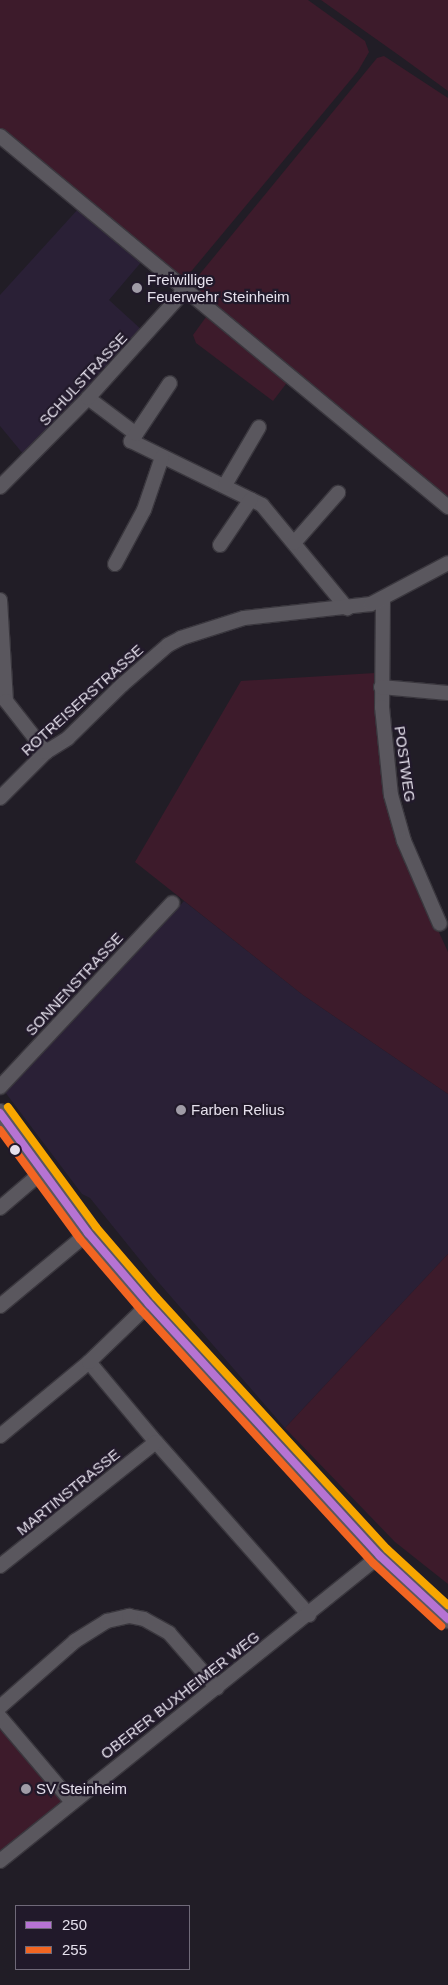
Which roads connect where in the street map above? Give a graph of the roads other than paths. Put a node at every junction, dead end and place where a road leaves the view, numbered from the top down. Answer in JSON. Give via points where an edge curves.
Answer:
{"nodes":[{"id":1,"x":0,"y":136,"type":"edge"},
{"id":2,"x":183,"y":288,"type":"junction"},
{"id":3,"x":170,"y":383,"type":"dead end"},
{"id":4,"x":88,"y":398,"type":"junction"},
{"id":5,"x":259,"y":427,"type":"dead end"},
{"id":6,"x":136,"y":434,"type":"junction"},
{"id":7,"x":162,"y":457,"type":"junction"},
{"id":8,"x":225,"y":484,"type":"junction"},
{"id":9,"x":0,"y":487,"type":"edge"},
{"id":10,"x":338,"y":493,"type":"dead end"},
{"id":11,"x":251,"y":499,"type":"junction"},
{"id":12,"x":448,"y":508,"type":"edge"},
{"id":13,"x":294,"y":543,"type":"junction"},
{"id":14,"x":220,"y":544,"type":"dead end"},
{"id":15,"x":115,"y":564,"type":"dead end"},
{"id":16,"x":442,"y":567,"type":"edge"},
{"id":17,"x":448,"y":580,"type":"edge"},
{"id":18,"x":0,"y":600,"type":"edge"},
{"id":19,"x":384,"y":600,"type":"junction"},
{"id":20,"x":347,"y":608,"type":"junction"},
{"id":21,"x":381,"y":687,"type":"junction"},
{"id":22,"x":448,"y":693,"type":"edge"},
{"id":23,"x":46,"y":752,"type":"junction"},
{"id":24,"x":0,"y":798,"type":"edge"},
{"id":25,"x":172,"y":903,"type":"dead end"},
{"id":26,"x":440,"y":924,"type":"dead end"},
{"id":27,"x":0,"y":1086,"type":"edge"},
{"id":28,"x":0,"y":1113,"type":"edge"},
{"id":29,"x":42,"y":1172,"type":"junction"},
{"id":30,"x":0,"y":1208,"type":"edge"},
{"id":31,"x":88,"y":1233,"type":"junction"},
{"id":32,"x":149,"y":1304,"type":"junction"},
{"id":33,"x":0,"y":1306,"type":"edge"},
{"id":34,"x":90,"y":1362,"type":"junction"},
{"id":35,"x":0,"y":1436,"type":"edge"},
{"id":36,"x":156,"y":1442,"type":"junction"},
{"id":37,"x":380,"y":1556,"type":"junction"},
{"id":38,"x":0,"y":1566,"type":"edge"},
{"id":39,"x":309,"y":1615,"type":"junction"},
{"id":40,"x":448,"y":1619,"type":"edge"},
{"id":41,"x":217,"y":1688,"type":"junction"},
{"id":42,"x":0,"y":1708,"type":"edge"},
{"id":43,"x":0,"y":1717,"type":"edge"},
{"id":44,"x":72,"y":1802,"type":"junction"},
{"id":45,"x":0,"y":1861,"type":"edge"}],
"edges":[{"from":1,"to":2,"type":"street"},
{"from":2,"to":4,"type":"street","name":"SCHULSTRASSE","via":[[179,298]]},
{"from":2,"to":12,"type":"street"},
{"from":3,"to":6,"type":"street"},
{"from":4,"to":6,"type":"street"},
{"from":4,"to":9,"type":"street","name":"SCHULSTRASSE"},
{"from":5,"to":8,"type":"street"},
{"from":6,"to":7,"type":"street","via":[[132,441]]},
{"from":7,"to":8,"type":"street"},
{"from":7,"to":15,"type":"street","via":[[144,510]]},
{"from":8,"to":11,"type":"street"},
{"from":10,"to":13,"type":"street"},
{"from":11,"to":13,"type":"street","via":[[262,505]]},
{"from":11,"to":14,"type":"street"},
{"from":13,"to":20,"type":"street"},
{"from":16,"to":17,"type":"street"},
{"from":16,"to":19,"type":"street","name":"ROTREISERSTRASSE"},
{"from":18,"to":23,"type":"street","via":[[6,701]]},
{"from":19,"to":20,"type":"street","name":"ROTREISERSTRASSE"},
{"from":19,"to":21,"type":"street","name":"POSTWEG"},
{"from":20,"to":23,"type":"street","name":"ROTREISERSTRASSE","via":[[244,618],[181,638],[168,645],[122,685],[68,738]]},
{"from":21,"to":22,"type":"street"},
{"from":21,"to":26,"type":"street","name":"POSTWEG","via":[[384,743],[396,817]]},
{"from":23,"to":24,"type":"street","name":"ROTREISERSTRASSE"},
{"from":25,"to":27,"type":"street","name":"SONNENSTRASSE"},
{"from":28,"to":29,"type":"street"},
{"from":29,"to":30,"type":"street"},
{"from":29,"to":31,"type":"street"},
{"from":31,"to":32,"type":"street"},
{"from":31,"to":33,"type":"street"},
{"from":32,"to":34,"type":"street"},
{"from":32,"to":37,"type":"street"},
{"from":34,"to":35,"type":"street"},
{"from":34,"to":36,"type":"street"},
{"from":36,"to":38,"type":"street","name":"MARTINSTRASSE"},
{"from":36,"to":39,"type":"street"},
{"from":37,"to":39,"type":"street","name":"OBERER BUXHEIMER WEG"},
{"from":37,"to":40,"type":"street"},
{"from":39,"to":41,"type":"street","name":"OBERER BUXHEIMER WEG"},
{"from":41,"to":42,"type":"street","via":[[169,1633],[144,1619],[129,1616],[107,1621],[75,1641]]},
{"from":41,"to":44,"type":"street","name":"OBERER BUXHEIMER WEG"},
{"from":43,"to":44,"type":"street"},
{"from":44,"to":45,"type":"street","name":"OBERER BUXHEIMER WEG","via":[[56,1819]]}]}
